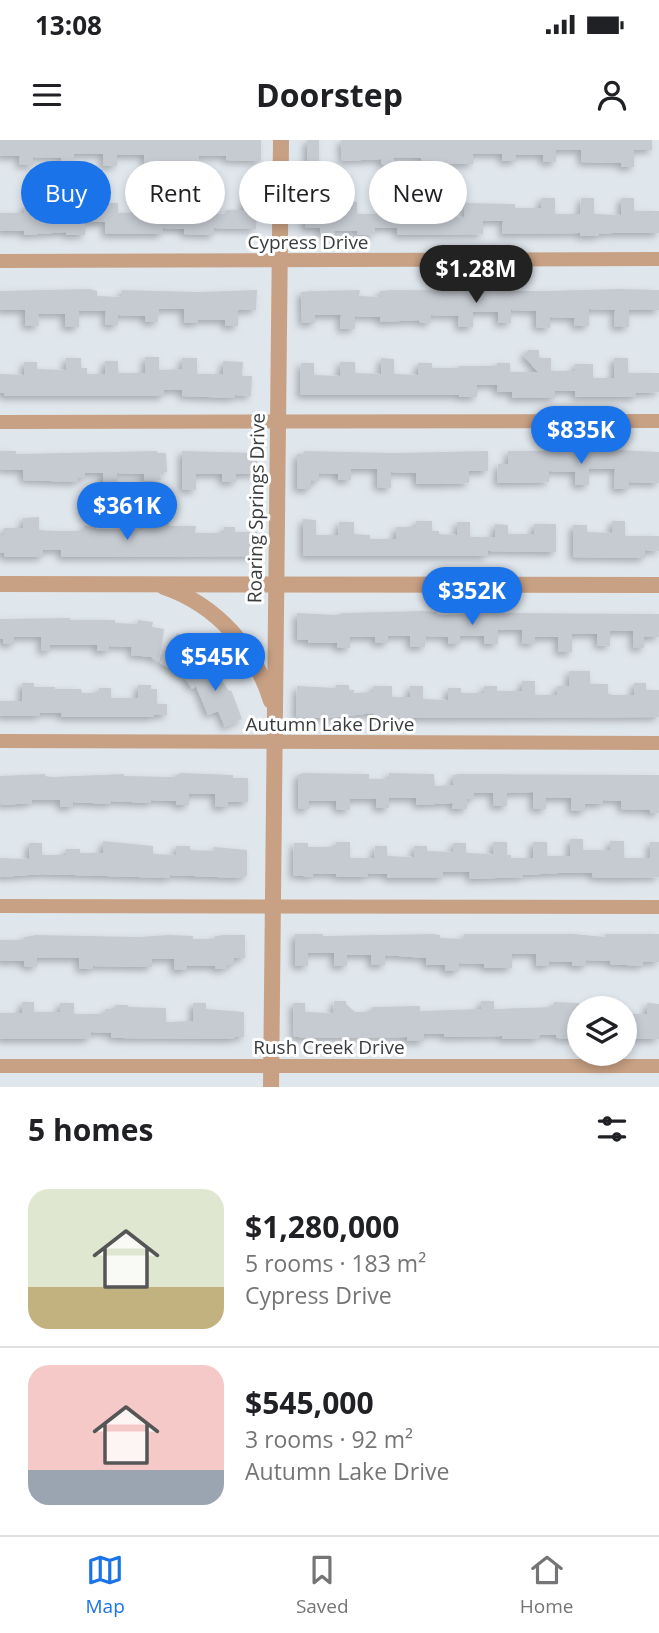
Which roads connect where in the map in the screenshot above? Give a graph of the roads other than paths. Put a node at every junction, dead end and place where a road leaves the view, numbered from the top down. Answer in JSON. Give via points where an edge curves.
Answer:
{"nodes":[{"id":1,"x":281,"y":140,"type":"edge"},
{"id":2,"x":659,"y":259,"type":"edge"},
{"id":3,"x":0,"y":261,"type":"edge"},
{"id":4,"x":279,"y":261,"type":"junction"},
{"id":5,"x":659,"y":421,"type":"edge"},
{"id":6,"x":0,"y":422,"type":"edge"},
{"id":7,"x":278,"y":423,"type":"junction"},
{"id":8,"x":0,"y":584,"type":"edge"},
{"id":9,"x":155,"y":584,"type":"junction"},
{"id":10,"x":276,"y":585,"type":"junction"},
{"id":11,"x":659,"y":585,"type":"edge"},
{"id":12,"x":275,"y":714,"type":"junction"},
{"id":13,"x":0,"y":741,"type":"edge"},
{"id":14,"x":275,"y":743,"type":"junction"},
{"id":15,"x":659,"y":743,"type":"edge"},
{"id":16,"x":0,"y":906,"type":"edge"},
{"id":17,"x":273,"y":906,"type":"junction"},
{"id":18,"x":659,"y":907,"type":"edge"},
{"id":19,"x":0,"y":1066,"type":"edge"},
{"id":20,"x":659,"y":1066,"type":"edge"},
{"id":21,"x":271,"y":1067,"type":"junction"},
{"id":22,"x":271,"y":1087,"type":"edge"}],
"edges":[{"from":1,"to":4,"type":"street","name":"Roaring Springs Drive"},
{"from":2,"to":4,"type":"street","name":"Cypress Drive"},
{"from":3,"to":4,"type":"street","name":"Cypress Drive"},
{"from":4,"to":7,"type":"street","name":"Roaring Springs Drive"},
{"from":5,"to":7,"type":"street"},
{"from":6,"to":7,"type":"street"},
{"from":7,"to":10,"type":"street","name":"Roaring Springs Drive"},
{"from":8,"to":9,"type":"street"},
{"from":9,"to":10,"type":"street"},
{"from":9,"to":12,"type":"street","via":[[198,603],[234,633],[259,669]]},
{"from":10,"to":11,"type":"street"},
{"from":10,"to":12,"type":"street","name":"Roaring Springs Drive"},
{"from":12,"to":14,"type":"street","name":"Roaring Springs Drive"},
{"from":13,"to":14,"type":"street","name":"Autumn Lake Drive"},
{"from":14,"to":15,"type":"street","name":"Autumn Lake Drive"},
{"from":14,"to":17,"type":"street","name":"Roaring Springs Drive"},
{"from":16,"to":17,"type":"street"},
{"from":17,"to":18,"type":"street"},
{"from":17,"to":21,"type":"street","name":"Roaring Springs Drive"},
{"from":19,"to":21,"type":"street","name":"Rush Creek Drive"},
{"from":20,"to":21,"type":"street","name":"Rush Creek Drive"},
{"from":21,"to":22,"type":"street","name":"Roaring Springs Drive"}]}
